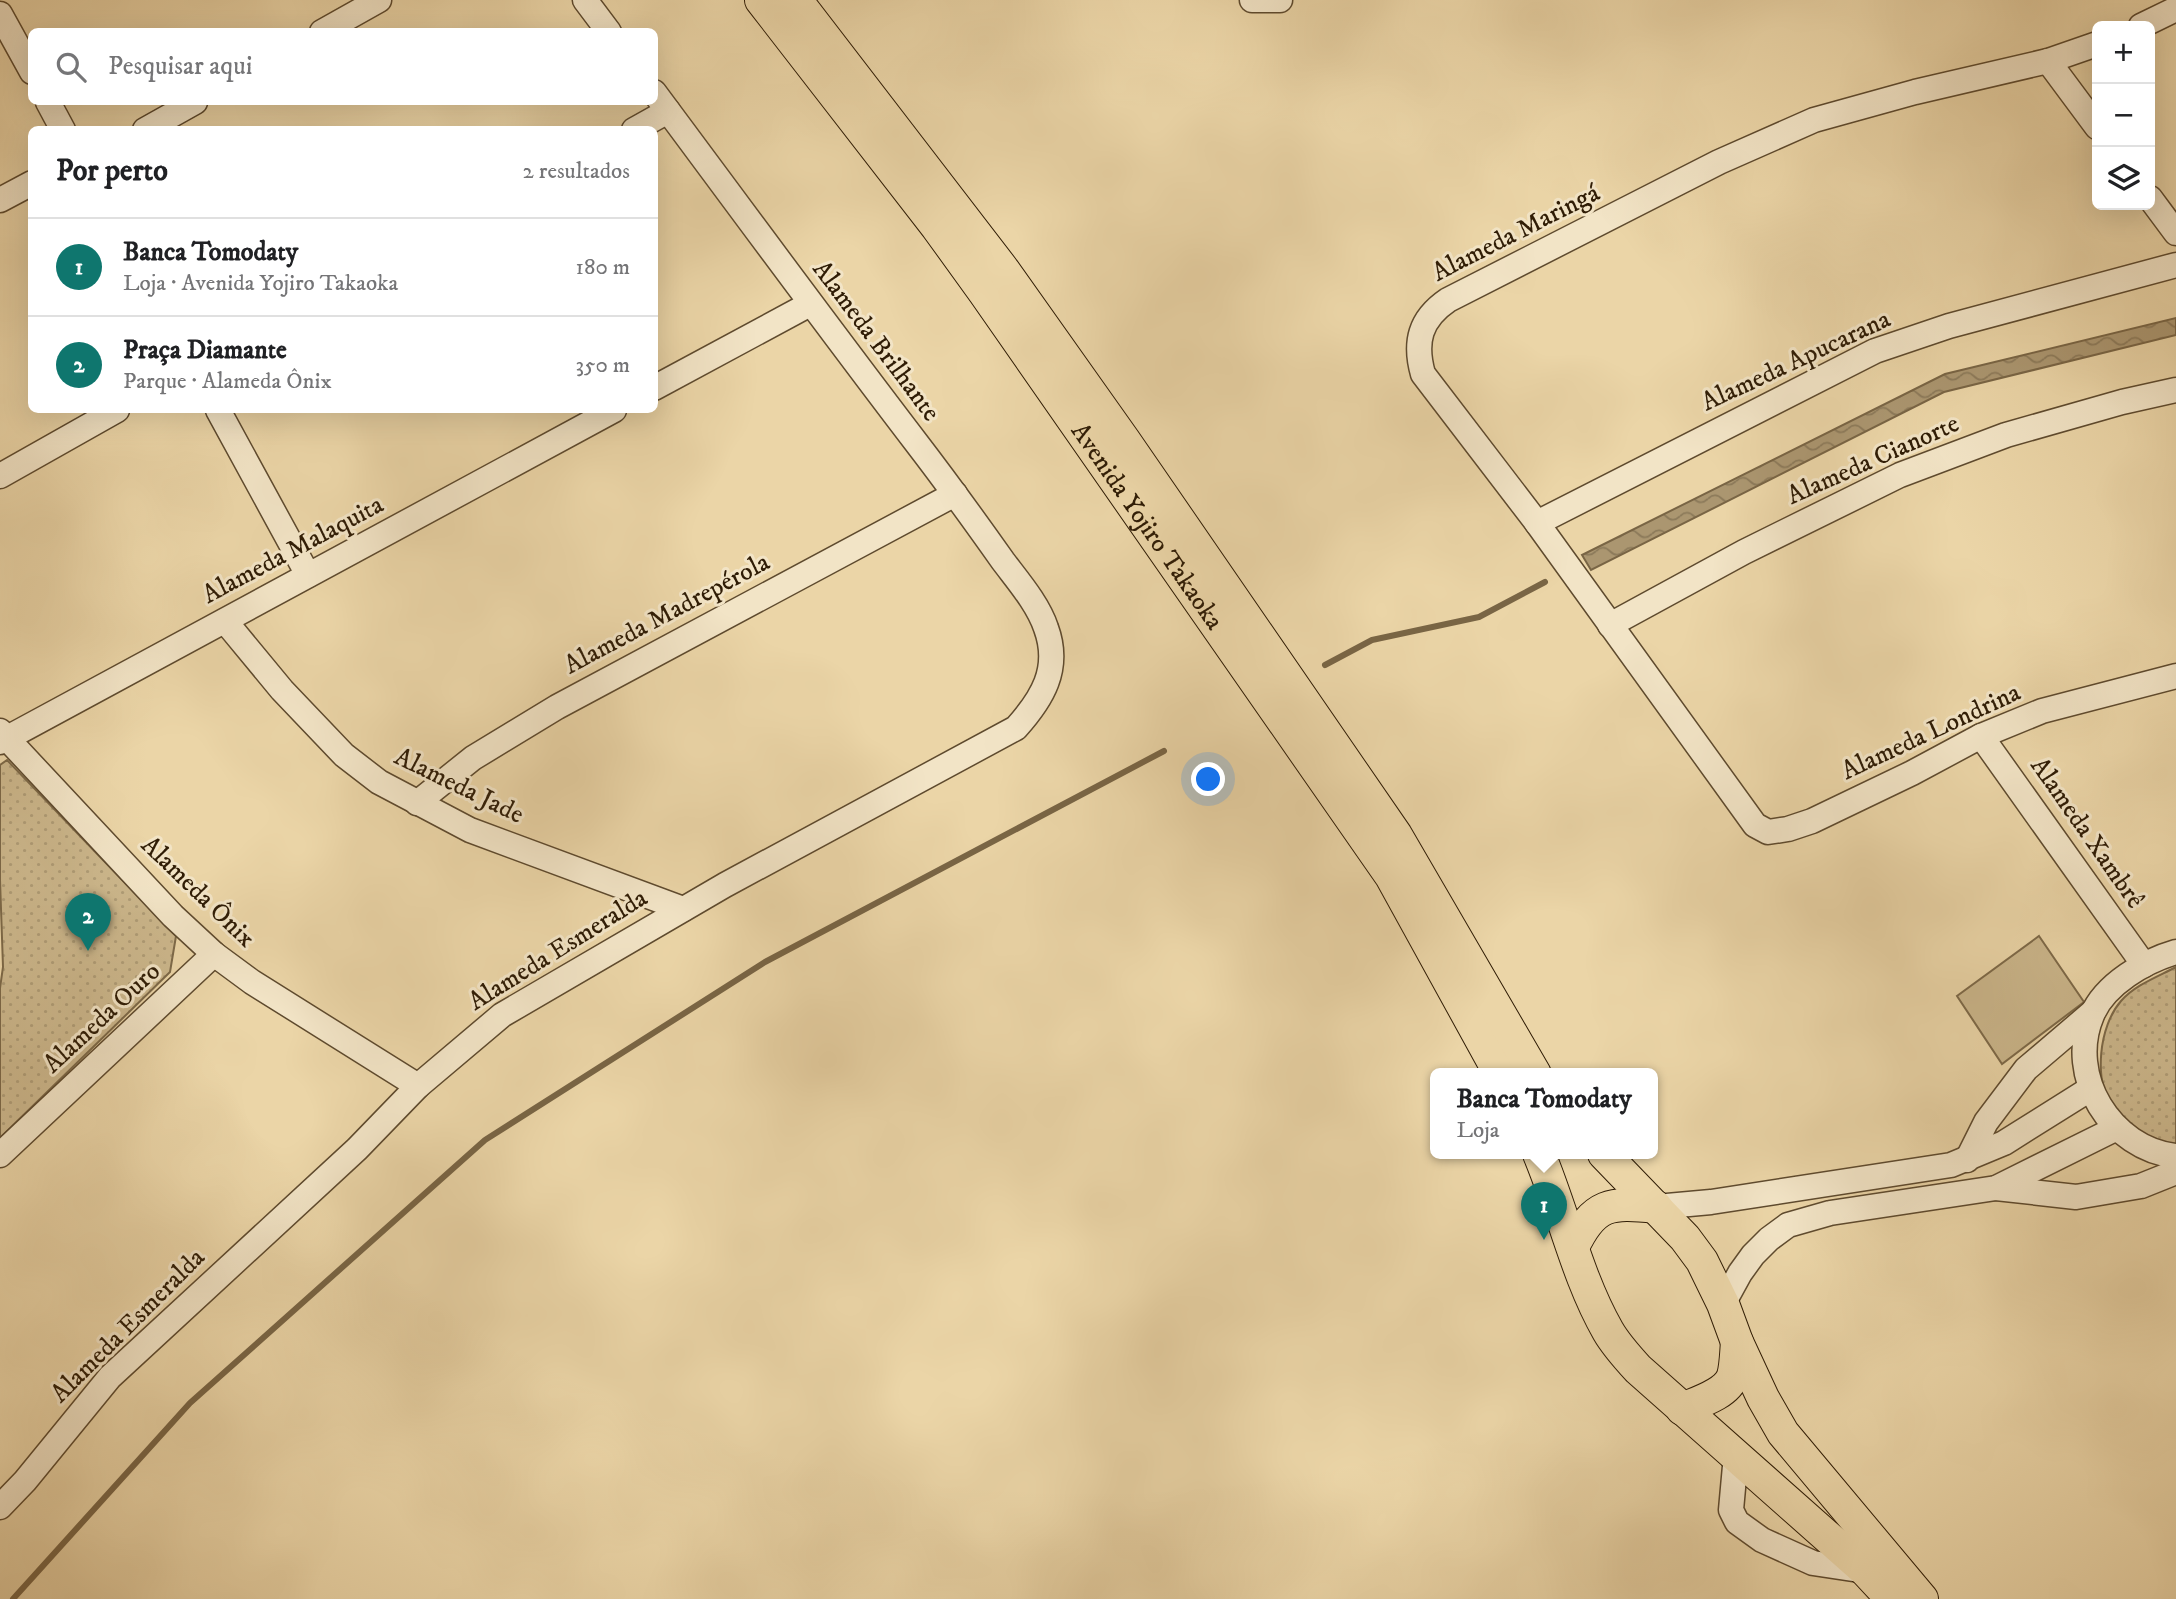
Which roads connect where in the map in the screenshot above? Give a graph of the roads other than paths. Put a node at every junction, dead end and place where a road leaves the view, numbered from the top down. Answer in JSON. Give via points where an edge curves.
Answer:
{"nodes":[{"id":1,"x":379,"y":0,"type":"edge"},
{"id":2,"x":584,"y":0,"type":"edge"},
{"id":3,"x":761,"y":0,"type":"edge"},
{"id":4,"x":796,"y":0,"type":"edge"},
{"id":5,"x":1252,"y":0,"type":"edge"},
{"id":6,"x":1280,"y":0,"type":"edge"},
{"id":7,"x":2176,"y":9,"type":"edge"},
{"id":8,"x":0,"y":14,"type":"edge"},
{"id":9,"x":2151,"y":21,"type":"edge"},
{"id":10,"x":329,"y":28,"type":"edge"},
{"id":11,"x":606,"y":28,"type":"edge"},
{"id":12,"x":2092,"y":46,"type":"edge"},
{"id":13,"x":2048,"y":61,"type":"junction"},
{"id":14,"x":28,"y":65,"type":"edge"},
{"id":15,"x":662,"y":101,"type":"edge"},
{"id":16,"x":50,"y":105,"type":"edge"},
{"id":17,"x":190,"y":105,"type":"edge"},
{"id":18,"x":2092,"y":120,"type":"edge"},
{"id":19,"x":61,"y":126,"type":"edge"},
{"id":20,"x":152,"y":126,"type":"edge"},
{"id":21,"x":638,"y":126,"type":"edge"},
{"id":22,"x":28,"y":185,"type":"edge"},
{"id":23,"x":0,"y":200,"type":"edge"},
{"id":24,"x":2155,"y":205,"type":"edge"},
{"id":25,"x":2176,"y":233,"type":"edge"},
{"id":26,"x":2176,"y":265,"type":"edge"},
{"id":27,"x":810,"y":303,"type":"junction"},
{"id":28,"x":658,"y":386,"type":"edge"},
{"id":29,"x":2176,"y":390,"type":"edge"},
{"id":30,"x":112,"y":413,"type":"edge"},
{"id":31,"x":220,"y":413,"type":"edge"},
{"id":32,"x":608,"y":413,"type":"edge"},
{"id":33,"x":0,"y":476,"type":"edge"},
{"id":34,"x":955,"y":494,"type":"junction"},
{"id":35,"x":1537,"y":523,"type":"junction"},
{"id":36,"x":308,"y":575,"type":"junction"},
{"id":37,"x":225,"y":621,"type":"junction"},
{"id":38,"x":1610,"y":625,"type":"junction"},
{"id":39,"x":1046,"y":628,"type":"joint"},
{"id":40,"x":2176,"y":676,"type":"edge"},
{"id":41,"x":1981,"y":736,"type":"junction"},
{"id":42,"x":2,"y":737,"type":"edge"},
{"id":43,"x":417,"y":803,"type":"junction"},
{"id":44,"x":1755,"y":825,"type":"joint"},
{"id":45,"x":683,"y":909,"type":"junction"},
{"id":46,"x":2176,"y":951,"type":"edge"},
{"id":47,"x":214,"y":954,"type":"junction"},
{"id":48,"x":2144,"y":965,"type":"junction"},
{"id":49,"x":2093,"y":1012,"type":"junction"},
{"id":50,"x":1497,"y":1068,"type":"edge"},
{"id":51,"x":1532,"y":1068,"type":"edge"},
{"id":52,"x":418,"y":1086,"type":"junction"},
{"id":53,"x":2090,"y":1089,"type":"junction"},
{"id":54,"x":2117,"y":1128,"type":"junction"},
{"id":55,"x":2004,"y":1143,"type":"junction"},
{"id":56,"x":0,"y":1155,"type":"edge"},
{"id":57,"x":2176,"y":1156,"type":"edge"},
{"id":58,"x":1541,"y":1159,"type":"edge"},
{"id":59,"x":1609,"y":1159,"type":"edge"},
{"id":60,"x":1967,"y":1160,"type":"junction"},
{"id":61,"x":2176,"y":1172,"type":"edge"},
{"id":62,"x":2025,"y":1174,"type":"junction"},
{"id":63,"x":1996,"y":1188,"type":"junction"},
{"id":64,"x":1656,"y":1207,"type":"junction"},
{"id":65,"x":1573,"y":1247,"type":"junction"},
{"id":66,"x":1723,"y":1304,"type":"junction"},
{"id":67,"x":1737,"y":1342,"type":"junction"},
{"id":68,"x":1682,"y":1409,"type":"junction"},
{"id":69,"x":1736,"y":1455,"type":"junction"},
{"id":70,"x":0,"y":1507,"type":"edge"},
{"id":71,"x":1866,"y":1571,"type":"junction"},
{"id":72,"x":1892,"y":1599,"type":"edge"},
{"id":73,"x":1922,"y":1599,"type":"edge"}],
"edges":[{"from":1,"to":10,"type":"street"},
{"from":2,"to":11,"type":"street"},
{"from":3,"to":50,"type":"main road","name":"Avenida Yojiro Takaoka","via":[[937,227],[1331,787],[1391,876]]},
{"from":4,"to":51,"type":"main road","name":"Avenida Yojiro Takaoka","via":[[1002,268],[1388,823]]},
{"from":5,"to":6,"type":"street"},
{"from":7,"to":9,"type":"street"},
{"from":8,"to":14,"type":"street"},
{"from":12,"to":13,"type":"street","name":"Alameda Maringá"},
{"from":13,"to":18,"type":"street"},
{"from":13,"to":35,"type":"street","name":"Alameda Maringá","via":[[1814,120],[1719,162],[1435,309],[1418,348],[1423,374]]},
{"from":15,"to":21,"type":"street"},
{"from":15,"to":27,"type":"street","name":"Alameda Brilhante"},
{"from":16,"to":19,"type":"street"},
{"from":17,"to":20,"type":"street"},
{"from":22,"to":23,"type":"street"},
{"from":24,"to":25,"type":"street"},
{"from":26,"to":35,"type":"street","name":"Alameda Apucarana","via":[[1875,351]]},
{"from":27,"to":28,"type":"street"},
{"from":27,"to":34,"type":"street","name":"Alameda Brilhante"},
{"from":29,"to":38,"type":"street","name":"Alameda Cianorte","via":[[2006,435],[1900,475]]},
{"from":30,"to":33,"type":"street"},
{"from":31,"to":36,"type":"street"},
{"from":32,"to":36,"type":"street","name":"Alameda Malaquita"},
{"from":34,"to":39,"type":"street","name":"Alameda Brilhante"},
{"from":34,"to":43,"type":"street","name":"Alameda Madrepérola","via":[[557,707],[473,758]]},
{"from":35,"to":38,"type":"street","name":"Alameda Maringá"},
{"from":36,"to":37,"type":"street","name":"Alameda Malaquita"},
{"from":37,"to":42,"type":"street","name":"Alameda Malaquita"},
{"from":37,"to":43,"type":"street","name":"Alameda Jade","via":[[344,755]]},
{"from":38,"to":44,"type":"street","name":"Alameda Maringá"},
{"from":39,"to":45,"type":"street","name":"Alameda Esmeralda","via":[[1052,660],[1047,685],[1016,728]]},
{"from":40,"to":41,"type":"street","name":"Alameda Londrina","via":[[2042,711]]},
{"from":41,"to":44,"type":"street","name":"Alameda Londrina","via":[[1812,821],[1775,832]]},
{"from":41,"to":48,"type":"street","name":"Alameda Xambrê"},
{"from":42,"to":47,"type":"street","name":"Alameda Ônix"},
{"from":43,"to":45,"type":"street","name":"Alameda Jade","via":[[470,830]]},
{"from":45,"to":52,"type":"street","name":"Alameda Esmeralda","via":[[502,1014]]},
{"from":46,"to":48,"type":"street"},
{"from":47,"to":52,"type":"street","name":"Alameda Ônix"},
{"from":47,"to":56,"type":"street","name":"Alameda Ouro"},
{"from":48,"to":49,"type":"street","via":[[2112,988]]},
{"from":49,"to":53,"type":"street","via":[[2084,1047]]},
{"from":49,"to":60,"type":"street","via":[[2026,1069],[1986,1122]]},
{"from":52,"to":70,"type":"street","name":"Alameda Esmeralda","via":[[357,1149],[110,1377]]},
{"from":53,"to":54,"type":"street"},
{"from":53,"to":55,"type":"street"},
{"from":54,"to":57,"type":"street","via":[[2136,1142]]},
{"from":54,"to":62,"type":"street"},
{"from":55,"to":60,"type":"street"},
{"from":55,"to":62,"type":"street"},
{"from":58,"to":65,"type":"main road"},
{"from":59,"to":64,"type":"main road"},
{"from":60,"to":64,"type":"street","via":[[1782,1192]]},
{"from":61,"to":63,"type":"street","via":[[2141,1186],[2076,1197]]},
{"from":62,"to":63,"type":"street"},
{"from":63,"to":66,"type":"street","via":[[1830,1213],[1787,1225],[1753,1255]]},
{"from":64,"to":65,"type":"main road","via":[[1626,1204],[1600,1210],[1582,1228]]},
{"from":64,"to":66,"type":"main road","via":[[1702,1261]]},
{"from":65,"to":68,"type":"main road","via":[[1620,1349]]},
{"from":66,"to":67,"type":"main road"},
{"from":67,"to":68,"type":"main road","via":[[1733,1377],[1714,1395]]},
{"from":67,"to":73,"type":"main road","via":[[1783,1433]]},
{"from":68,"to":69,"type":"main road"},
{"from":69,"to":71,"type":"main road"},
{"from":69,"to":71,"type":"street","via":[[1731,1510],[1737,1522],[1762,1540],[1813,1563]]},
{"from":71,"to":72,"type":"main road"}]}
